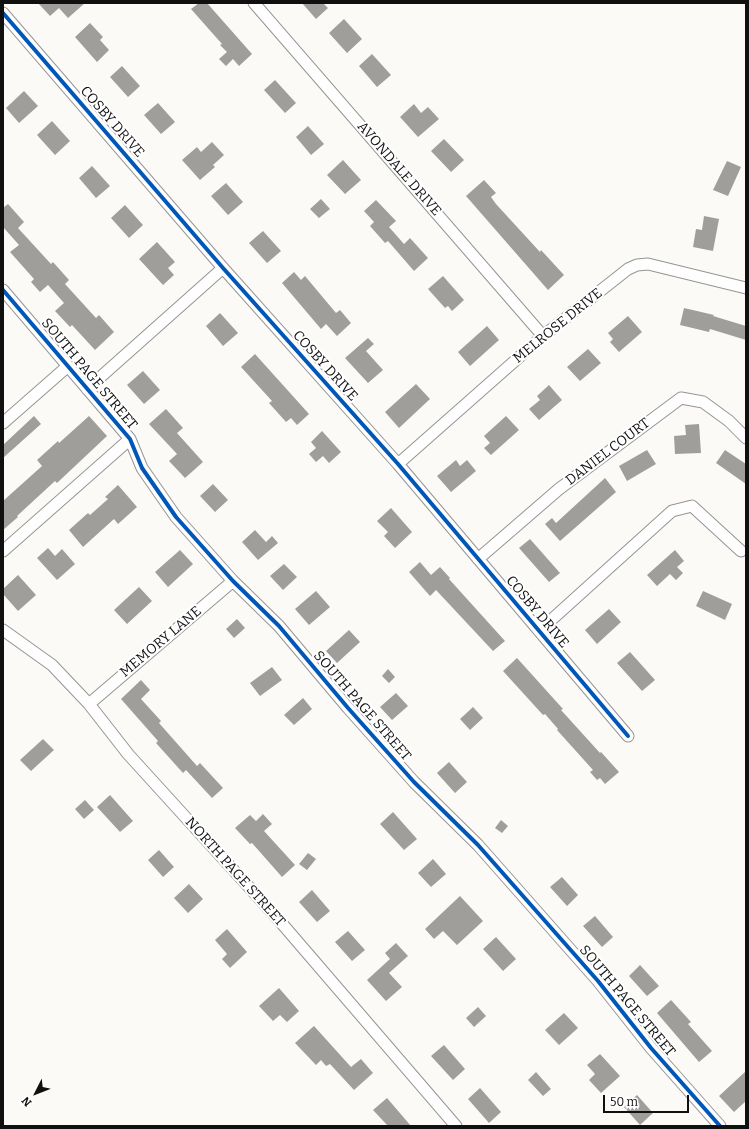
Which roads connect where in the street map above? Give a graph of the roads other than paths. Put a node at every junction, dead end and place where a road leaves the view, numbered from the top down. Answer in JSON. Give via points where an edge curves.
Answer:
{"nodes":[{"id":1,"x":254,"y":3,"type":"edge"},
{"id":2,"x":3,"y":13,"type":"edge"},
{"id":3,"x":223,"y":268,"type":"junction"},
{"id":4,"x":746,"y":288,"type":"edge"},
{"id":5,"x":3,"y":290,"type":"edge"},
{"id":6,"x":543,"y":336,"type":"junction"},
{"id":7,"x":68,"y":366,"type":"junction"},
{"id":8,"x":87,"y":390,"type":"junction"},
{"id":9,"x":3,"y":423,"type":"edge"},
{"id":10,"x":746,"y":438,"type":"edge"},
{"id":11,"x":130,"y":439,"type":"junction"},
{"id":12,"x":398,"y":464,"type":"junction"},
{"id":13,"x":3,"y":551,"type":"edge"},
{"id":14,"x":741,"y":552,"type":"dead end"},
{"id":15,"x":478,"y":559,"type":"junction"},
{"id":16,"x":233,"y":581,"type":"junction"},
{"id":17,"x":3,"y":630,"type":"edge"},
{"id":18,"x":539,"y":631,"type":"junction"},
{"id":19,"x":89,"y":704,"type":"junction"},
{"id":20,"x":628,"y":736,"type":"dead end"},
{"id":21,"x":456,"y":1126,"type":"edge"},
{"id":22,"x":720,"y":1126,"type":"edge"}],
"edges":[{"from":1,"to":6,"type":"street","name":"AVONDALE DRIVE"},
{"from":2,"to":3,"type":"street","name":"COSBY DRIVE"},
{"from":3,"to":8,"type":"street"},
{"from":3,"to":12,"type":"street","name":"COSBY DRIVE"},
{"from":4,"to":6,"type":"street","name":"MELROSE DRIVE","via":[[648,264],[637,265],[628,268]]},
{"from":5,"to":7,"type":"street","name":"SOUTH PAGE STREET"},
{"from":6,"to":12,"type":"street","name":"MELROSE DRIVE"},
{"from":7,"to":8,"type":"street","name":"SOUTH PAGE STREET"},
{"from":7,"to":9,"type":"street"},
{"from":8,"to":11,"type":"street","name":"SOUTH PAGE STREET"},
{"from":10,"to":15,"type":"street","name":"DANIEL COURT","via":[[729,421],[703,402],[680,398],[559,490]]},
{"from":11,"to":13,"type":"street"},
{"from":11,"to":16,"type":"street","name":"SOUTH PAGE STREET","via":[[142,468],[176,517]]},
{"from":12,"to":15,"type":"street","name":"COSBY DRIVE"},
{"from":14,"to":18,"type":"street","via":[[692,506],[672,511]]},
{"from":15,"to":18,"type":"street","name":"COSBY DRIVE"},
{"from":16,"to":19,"type":"street","name":"MEMORY LANE"},
{"from":16,"to":22,"type":"street","name":"SOUTH PAGE STREET","via":[[279,626],[414,782],[483,851],[598,981]]},
{"from":17,"to":19,"type":"street","name":"NORTH PAGE STREET","via":[[52,665]]},
{"from":18,"to":20,"type":"street","name":"COSBY DRIVE"},
{"from":19,"to":21,"type":"street","name":"NORTH PAGE STREET","via":[[128,754],[278,919]]}]}
